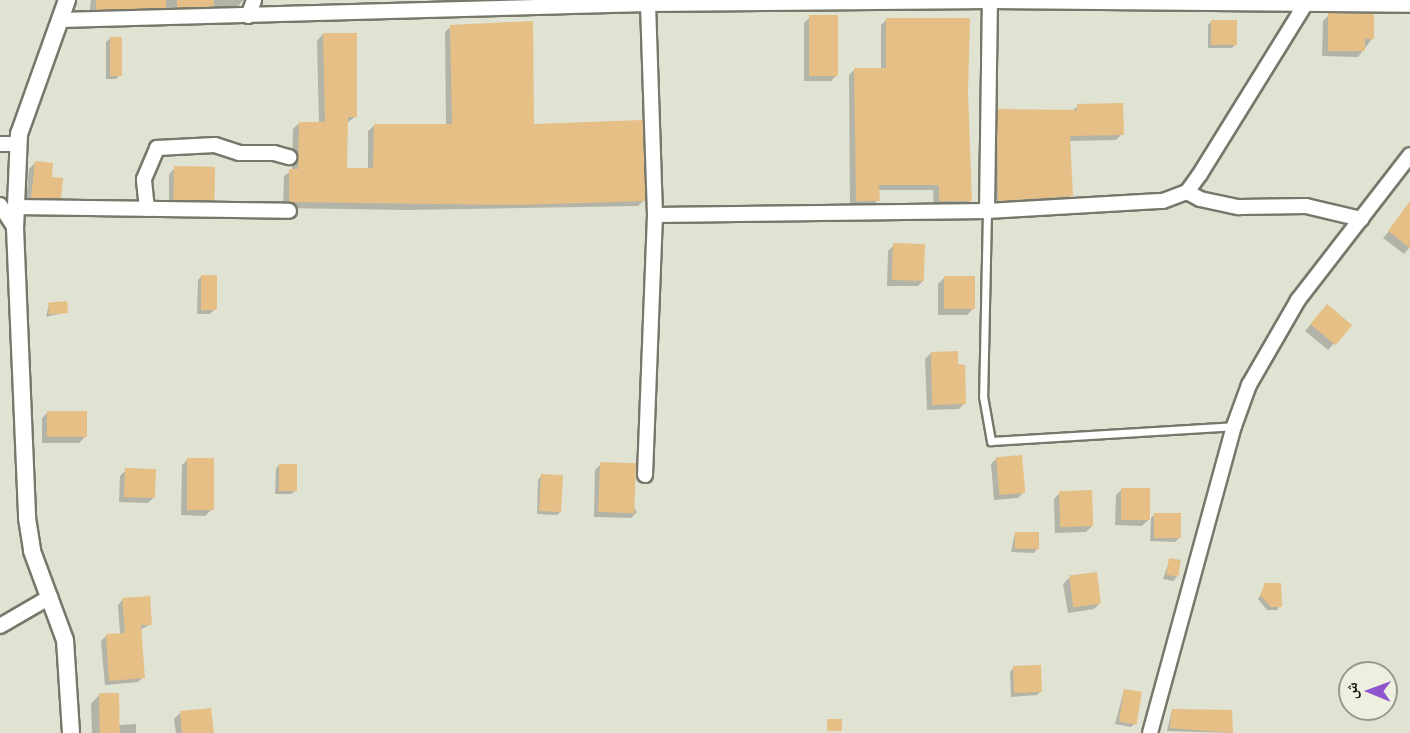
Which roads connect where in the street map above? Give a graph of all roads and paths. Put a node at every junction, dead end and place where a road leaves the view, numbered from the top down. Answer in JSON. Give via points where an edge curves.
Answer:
{"nodes":[{"id":1,"x":67,"y":0,"type":"edge"},
{"id":2,"x":254,"y":0,"type":"edge"},
{"id":3,"x":990,"y":1,"type":"edge"},
{"id":4,"x":649,"y":2,"type":"edge"},
{"id":5,"x":1262,"y":2,"type":"edge"},
{"id":6,"x":1307,"y":2,"type":"edge"},
{"id":7,"x":1410,"y":5,"type":"edge"},
{"id":8,"x":248,"y":16,"type":"junction"},
{"id":9,"x":60,"y":20,"type":"junction"},
{"id":10,"x":8,"y":144,"type":"edge"},
{"id":11,"x":1410,"y":155,"type":"edge"},
{"id":12,"x":290,"y":157,"type":"dead end"},
{"id":13,"x":1186,"y":192,"type":"junction"},
{"id":14,"x":5,"y":209,"type":"edge"},
{"id":15,"x":147,"y":209,"type":"junction"},
{"id":16,"x":289,"y":211,"type":"dead end"},
{"id":17,"x":987,"y":211,"type":"junction"},
{"id":18,"x":655,"y":215,"type":"junction"},
{"id":19,"x":1361,"y":219,"type":"junction"},
{"id":20,"x":1234,"y":426,"type":"junction"},
{"id":21,"x":645,"y":475,"type":"dead end"},
{"id":22,"x":50,"y":597,"type":"junction"},
{"id":23,"x":0,"y":626,"type":"edge"},
{"id":24,"x":71,"y":733,"type":"edge"},
{"id":25,"x":1150,"y":733,"type":"edge"}],
"edges":[{"from":1,"to":9,"type":"street"},
{"from":2,"to":8,"type":"street"},
{"from":3,"to":4,"type":"street"},
{"from":3,"to":5,"type":"street"},
{"from":3,"to":17,"type":"street"},
{"from":4,"to":8,"type":"street"},
{"from":4,"to":18,"type":"street"},
{"from":5,"to":6,"type":"street"},
{"from":6,"to":7,"type":"street"},
{"from":6,"to":13,"type":"street"},
{"from":8,"to":9,"type":"street"},
{"from":9,"to":10,"type":"street"},
{"from":10,"to":14,"type":"street"},
{"from":11,"to":19,"type":"street"},
{"from":12,"to":15,"type":"street","via":[[239,153],[215,145],[157,148],[144,179]]},
{"from":13,"to":17,"type":"street","via":[[1163,201]]},
{"from":13,"to":19,"type":"street","via":[[1239,207],[1306,206]]},
{"from":14,"to":15,"type":"street"},
{"from":14,"to":22,"type":"street","via":[[15,228],[27,518],[32,550]]},
{"from":15,"to":16,"type":"street"},
{"from":17,"to":18,"type":"street"},
{"from":17,"to":20,"type":"lane","via":[[983,396],[991,441]]},
{"from":18,"to":21,"type":"street"},
{"from":19,"to":20,"type":"street","via":[[1298,300],[1249,385]]},
{"from":20,"to":25,"type":"street"},
{"from":22,"to":23,"type":"street"},
{"from":22,"to":24,"type":"street","via":[[69,663]]}]}
